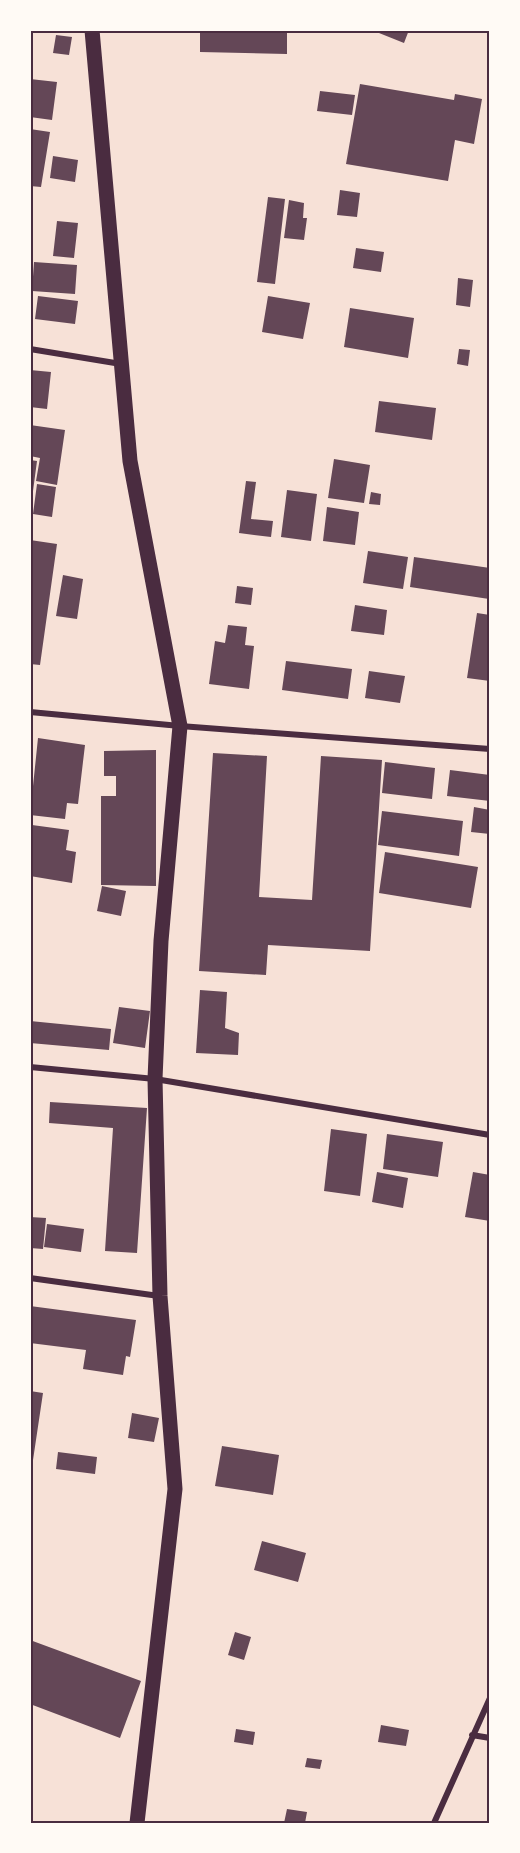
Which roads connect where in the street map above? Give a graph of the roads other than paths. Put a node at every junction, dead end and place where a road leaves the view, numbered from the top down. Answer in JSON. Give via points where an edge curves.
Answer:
{"nodes":[{"id":1,"x":92,"y":30,"type":"edge"},
{"id":2,"x":30,"y":349,"type":"edge"},
{"id":3,"x":122,"y":364,"type":"junction"},
{"id":4,"x":30,"y":712,"type":"edge"},
{"id":5,"x":180,"y":726,"type":"junction"},
{"id":6,"x":490,"y":749,"type":"edge"},
{"id":7,"x":30,"y":1067,"type":"edge"},
{"id":8,"x":155,"y":1079,"type":"junction"},
{"id":9,"x":490,"y":1135,"type":"edge"},
{"id":10,"x":30,"y":1278,"type":"edge"},
{"id":11,"x":160,"y":1296,"type":"junction"},
{"id":12,"x":490,"y":1698,"type":"edge"},
{"id":13,"x":472,"y":1736,"type":"junction"},
{"id":14,"x":490,"y":1738,"type":"edge"},
{"id":15,"x":137,"y":1823,"type":"edge"},
{"id":16,"x":434,"y":1823,"type":"edge"}],
"edges":[{"from":1,"to":3,"type":"main road"},
{"from":2,"to":3,"type":"street"},
{"from":3,"to":5,"type":"main road","via":[[130,461]]},
{"from":4,"to":5,"type":"street"},
{"from":5,"to":6,"type":"street"},
{"from":5,"to":8,"type":"main road","via":[[161,941]]},
{"from":7,"to":8,"type":"street"},
{"from":8,"to":9,"type":"street"},
{"from":8,"to":11,"type":"main road"},
{"from":10,"to":11,"type":"street"},
{"from":11,"to":15,"type":"main road","via":[[175,1489]]},
{"from":12,"to":13,"type":"street"},
{"from":13,"to":14,"type":"street"},
{"from":13,"to":16,"type":"street"}]}
